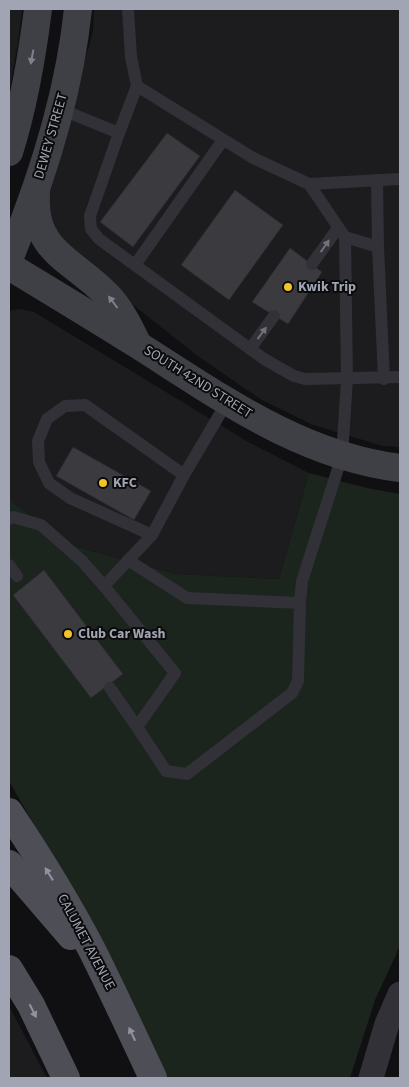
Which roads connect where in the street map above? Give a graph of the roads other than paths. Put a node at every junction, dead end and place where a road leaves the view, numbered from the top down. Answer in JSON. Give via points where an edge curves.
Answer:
{"nodes":[{"id":1,"x":38,"y":9,"type":"edge"},
{"id":2,"x":78,"y":9,"type":"edge"},
{"id":3,"x":128,"y":9,"type":"edge"},
{"id":4,"x":137,"y":86,"type":"junction"},
{"id":5,"x":60,"y":109,"type":"junction"},
{"id":6,"x":119,"y":133,"type":"junction"},
{"id":7,"x":223,"y":140,"type":"junction"},
{"id":8,"x":9,"y":152,"type":"edge"},
{"id":9,"x":400,"y":179,"type":"edge"},
{"id":10,"x":377,"y":180,"type":"junction"},
{"id":11,"x":38,"y":184,"type":"junction"},
{"id":12,"x":309,"y":184,"type":"junction"},
{"id":13,"x":341,"y":233,"type":"junction"},
{"id":14,"x":378,"y":247,"type":"junction"},
{"id":15,"x":9,"y":259,"type":"edge"},
{"id":16,"x":312,"y":264,"type":"dead end"},
{"id":17,"x":135,"y":265,"type":"junction"},
{"id":18,"x":9,"y":266,"type":"edge"},
{"id":19,"x":274,"y":316,"type":"dead end"},
{"id":20,"x":137,"y":345,"type":"junction"},
{"id":21,"x":250,"y":349,"type":"junction"},
{"id":22,"x":384,"y":378,"type":"junction"},
{"id":23,"x":400,"y":378,"type":"edge"},
{"id":24,"x":347,"y":379,"type":"junction"},
{"id":25,"x":227,"y":402,"type":"junction"},
{"id":26,"x":342,"y":456,"type":"junction"},
{"id":27,"x":400,"y":468,"type":"edge"},
{"id":28,"x":184,"y":475,"type":"junction"},
{"id":29,"x":9,"y":519,"type":"edge"},
{"id":30,"x":152,"y":534,"type":"junction"},
{"id":31,"x":128,"y":560,"type":"junction"},
{"id":32,"x":9,"y":565,"type":"edge"},
{"id":33,"x":17,"y":576,"type":"dead end"},
{"id":34,"x":104,"y":586,"type":"junction"},
{"id":35,"x":300,"y":603,"type":"junction"},
{"id":36,"x":110,"y":688,"type":"dead end"},
{"id":37,"x":137,"y":727,"type":"junction"},
{"id":38,"x":9,"y":812,"type":"edge"},
{"id":39,"x":9,"y":864,"type":"edge"},
{"id":40,"x":9,"y":969,"type":"edge"},
{"id":41,"x":107,"y":980,"type":"junction"},
{"id":42,"x":400,"y":994,"type":"edge"},
{"id":43,"x":66,"y":1078,"type":"edge"},
{"id":44,"x":153,"y":1078,"type":"edge"},
{"id":45,"x":371,"y":1078,"type":"edge"}],
"edges":[{"from":1,"to":8,"type":"street","one_way":true,"via":[[29,71]]},
{"from":2,"to":5,"type":"street","name":"DEWEY STREET"},
{"from":3,"to":4,"type":"lane"},
{"from":4,"to":6,"type":"lane"},
{"from":4,"to":7,"type":"lane"},
{"from":5,"to":6,"type":"lane"},
{"from":5,"to":11,"type":"street","name":"DEWEY STREET"},
{"from":6,"to":17,"type":"lane","via":[[90,216],[91,229],[99,239]]},
{"from":7,"to":12,"type":"lane","via":[[252,158]]},
{"from":7,"to":17,"type":"lane"},
{"from":9,"to":10,"type":"lane"},
{"from":10,"to":12,"type":"lane"},
{"from":10,"to":14,"type":"lane"},
{"from":11,"to":15,"type":"street","name":"DEWEY STREET"},
{"from":20,"to":11,"type":"street","one_way":true,"via":[[112,299],[48,242],[37,213]]},
{"from":12,"to":13,"type":"lane"},
{"from":13,"to":14,"type":"lane"},
{"from":16,"to":13,"type":"lane","one_way":true},
{"from":13,"to":24,"type":"lane"},
{"from":14,"to":22,"type":"lane"},
{"from":17,"to":21,"type":"lane"},
{"from":18,"to":20,"type":"street","name":"SOUTH 42ND STREET"},
{"from":21,"to":19,"type":"lane","one_way":true},
{"from":20,"to":25,"type":"street","name":"SOUTH 42ND STREET"},
{"from":21,"to":24,"type":"lane","via":[[294,376]]},
{"from":22,"to":23,"type":"lane"},
{"from":22,"to":24,"type":"lane"},
{"from":24,"to":26,"type":"lane"},
{"from":25,"to":26,"type":"street","name":"SOUTH 42ND STREET","via":[[286,434]]},
{"from":25,"to":28,"type":"lane"},
{"from":26,"to":27,"type":"street","name":"SOUTH 42ND STREET"},
{"from":26,"to":35,"type":"lane","via":[[302,581]]},
{"from":28,"to":30,"type":"lane"},
{"from":28,"to":30,"type":"lane","via":[[85,405],[65,406],[47,419],[38,441],[39,462],[49,483],[70,498]]},
{"from":29,"to":34,"type":"lane","via":[[13,517],[41,525],[82,561]]},
{"from":30,"to":31,"type":"lane"},
{"from":31,"to":34,"type":"lane"},
{"from":31,"to":35,"type":"lane","via":[[187,598]]},
{"from":32,"to":33,"type":"lane"},
{"from":34,"to":37,"type":"lane","via":[[175,673]]},
{"from":35,"to":37,"type":"lane","via":[[298,681],[292,693],[187,774],[166,771]]},
{"from":36,"to":37,"type":"lane"},
{"from":41,"to":38,"type":"main road","name":"CALUMET AVENUE","one_way":true,"via":[[52,878]]},
{"from":39,"to":41,"type":"main road"},
{"from":40,"to":43,"type":"main road","one_way":true,"via":[[31,1005]]},
{"from":44,"to":41,"type":"main road","name":"CALUMET AVENUE","one_way":true},
{"from":42,"to":45,"type":"street"}]}
